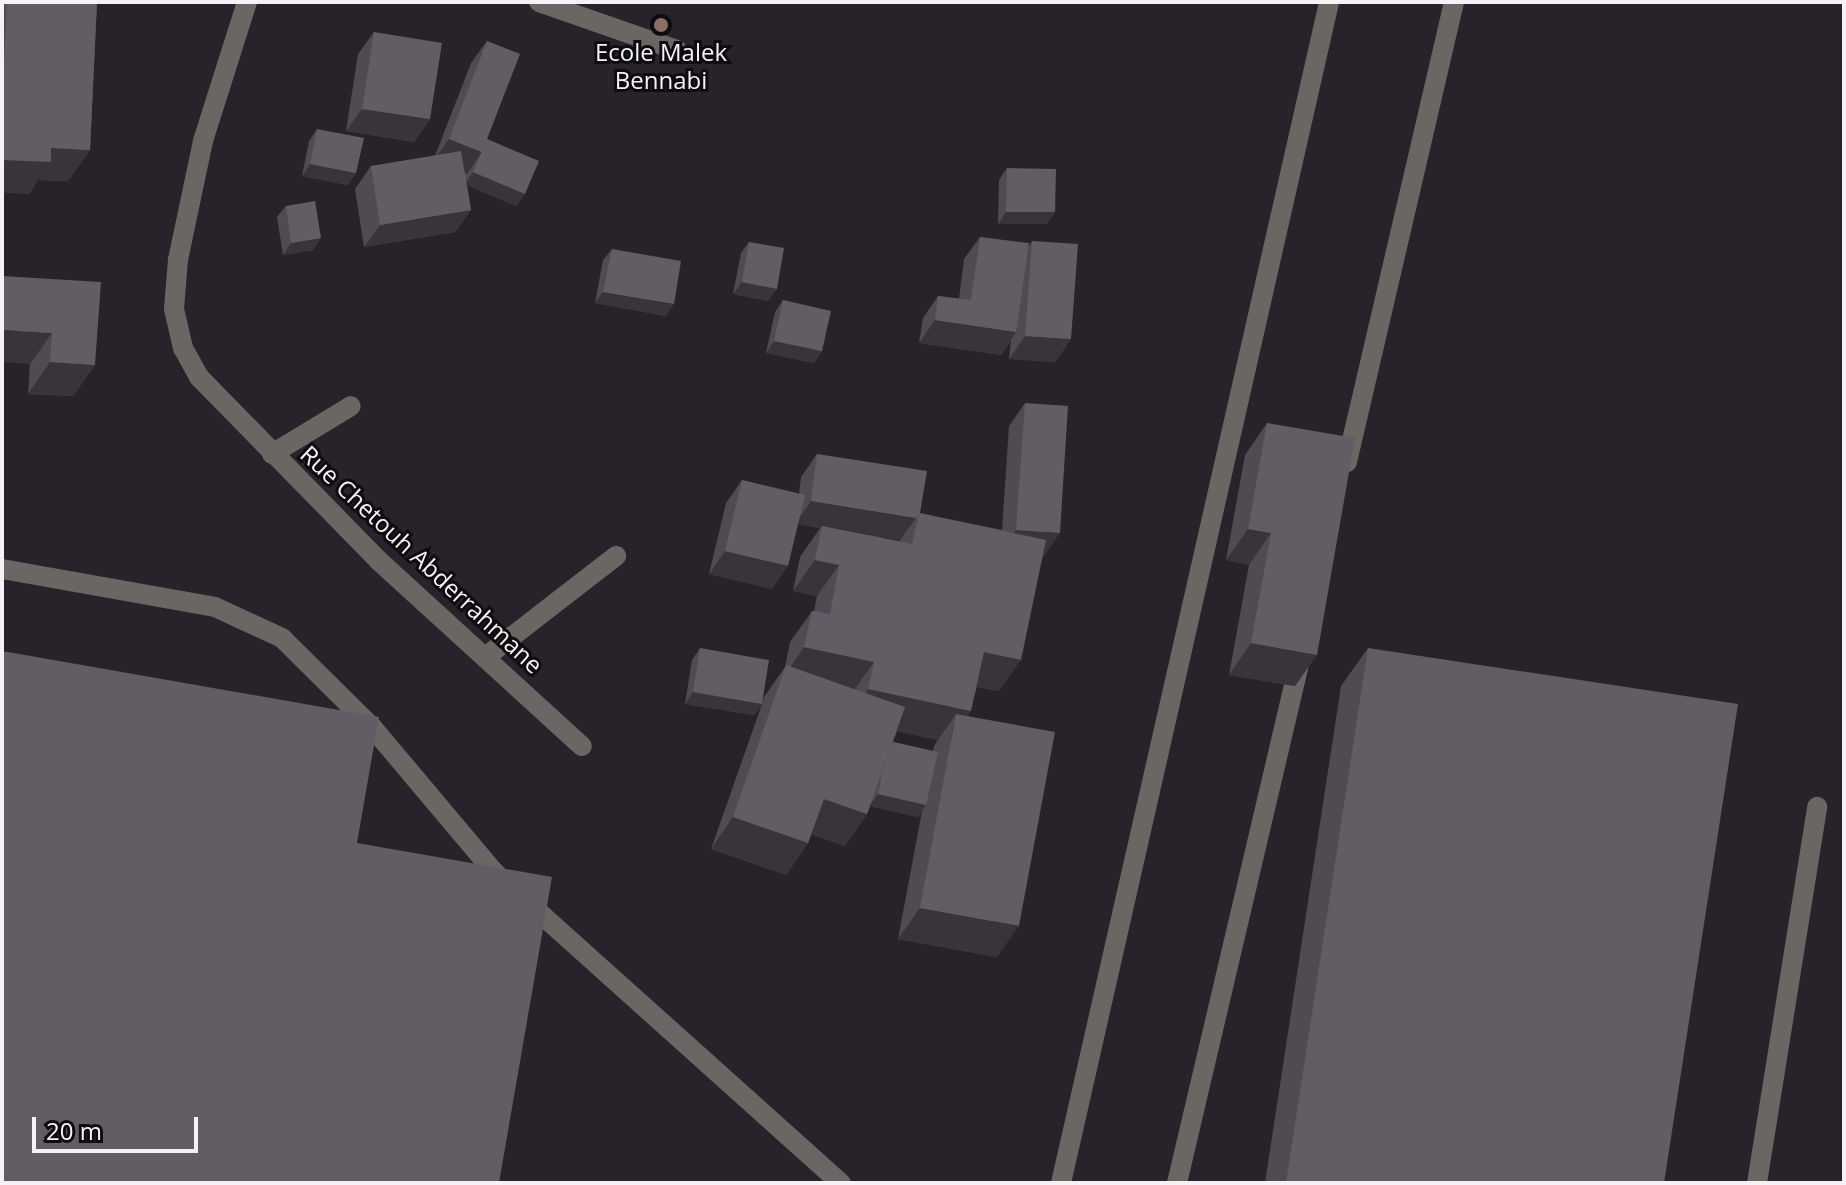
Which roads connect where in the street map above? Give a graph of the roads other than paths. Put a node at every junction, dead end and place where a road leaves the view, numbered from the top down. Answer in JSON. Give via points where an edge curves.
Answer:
{"nodes":[{"id":1,"x":247,"y":2,"type":"edge"},
{"id":2,"x":539,"y":2,"type":"edge"},
{"id":3,"x":1329,"y":2,"type":"edge"},
{"id":4,"x":1454,"y":2,"type":"edge"},
{"id":5,"x":677,"y":50,"type":"dead end"},
{"id":6,"x":351,"y":406,"type":"dead end"},
{"id":7,"x":272,"y":454,"type":"junction"},
{"id":8,"x":1341,"y":484,"type":"edge"},
{"id":9,"x":616,"y":556,"type":"dead end"},
{"id":10,"x":2,"y":569,"type":"edge"},
{"id":11,"x":1305,"y":639,"type":"edge"},
{"id":12,"x":488,"y":655,"type":"junction"},
{"id":13,"x":341,"y":722,"type":"edge"},
{"id":14,"x":372,"y":727,"type":"junction"},
{"id":15,"x":582,"y":746,"type":"dead end"},
{"id":16,"x":1817,"y":807,"type":"dead end"},
{"id":17,"x":841,"y":1183,"type":"edge"},
{"id":18,"x":1061,"y":1183,"type":"edge"},
{"id":19,"x":1177,"y":1183,"type":"edge"},
{"id":20,"x":1757,"y":1183,"type":"edge"}],
"edges":[{"from":1,"to":7,"type":"street","name":"Rue Chetouh Abderrahmane","via":[[203,141],[178,260],[174,309],[183,348],[199,377]]},
{"from":2,"to":5,"type":"street"},
{"from":3,"to":18,"type":"street"},
{"from":4,"to":8,"type":"street"},
{"from":6,"to":7,"type":"street"},
{"from":7,"to":12,"type":"street","name":"Rue Chetouh Abderrahmane","via":[[378,560]]},
{"from":9,"to":12,"type":"street"},
{"from":10,"to":14,"type":"street","via":[[215,607],[282,638]]},
{"from":11,"to":19,"type":"street"},
{"from":12,"to":15,"type":"street","name":"Rue Chetouh Abderrahmane"},
{"from":13,"to":14,"type":"street"},
{"from":14,"to":17,"type":"street","via":[[494,872]]},
{"from":16,"to":20,"type":"street"}]}
